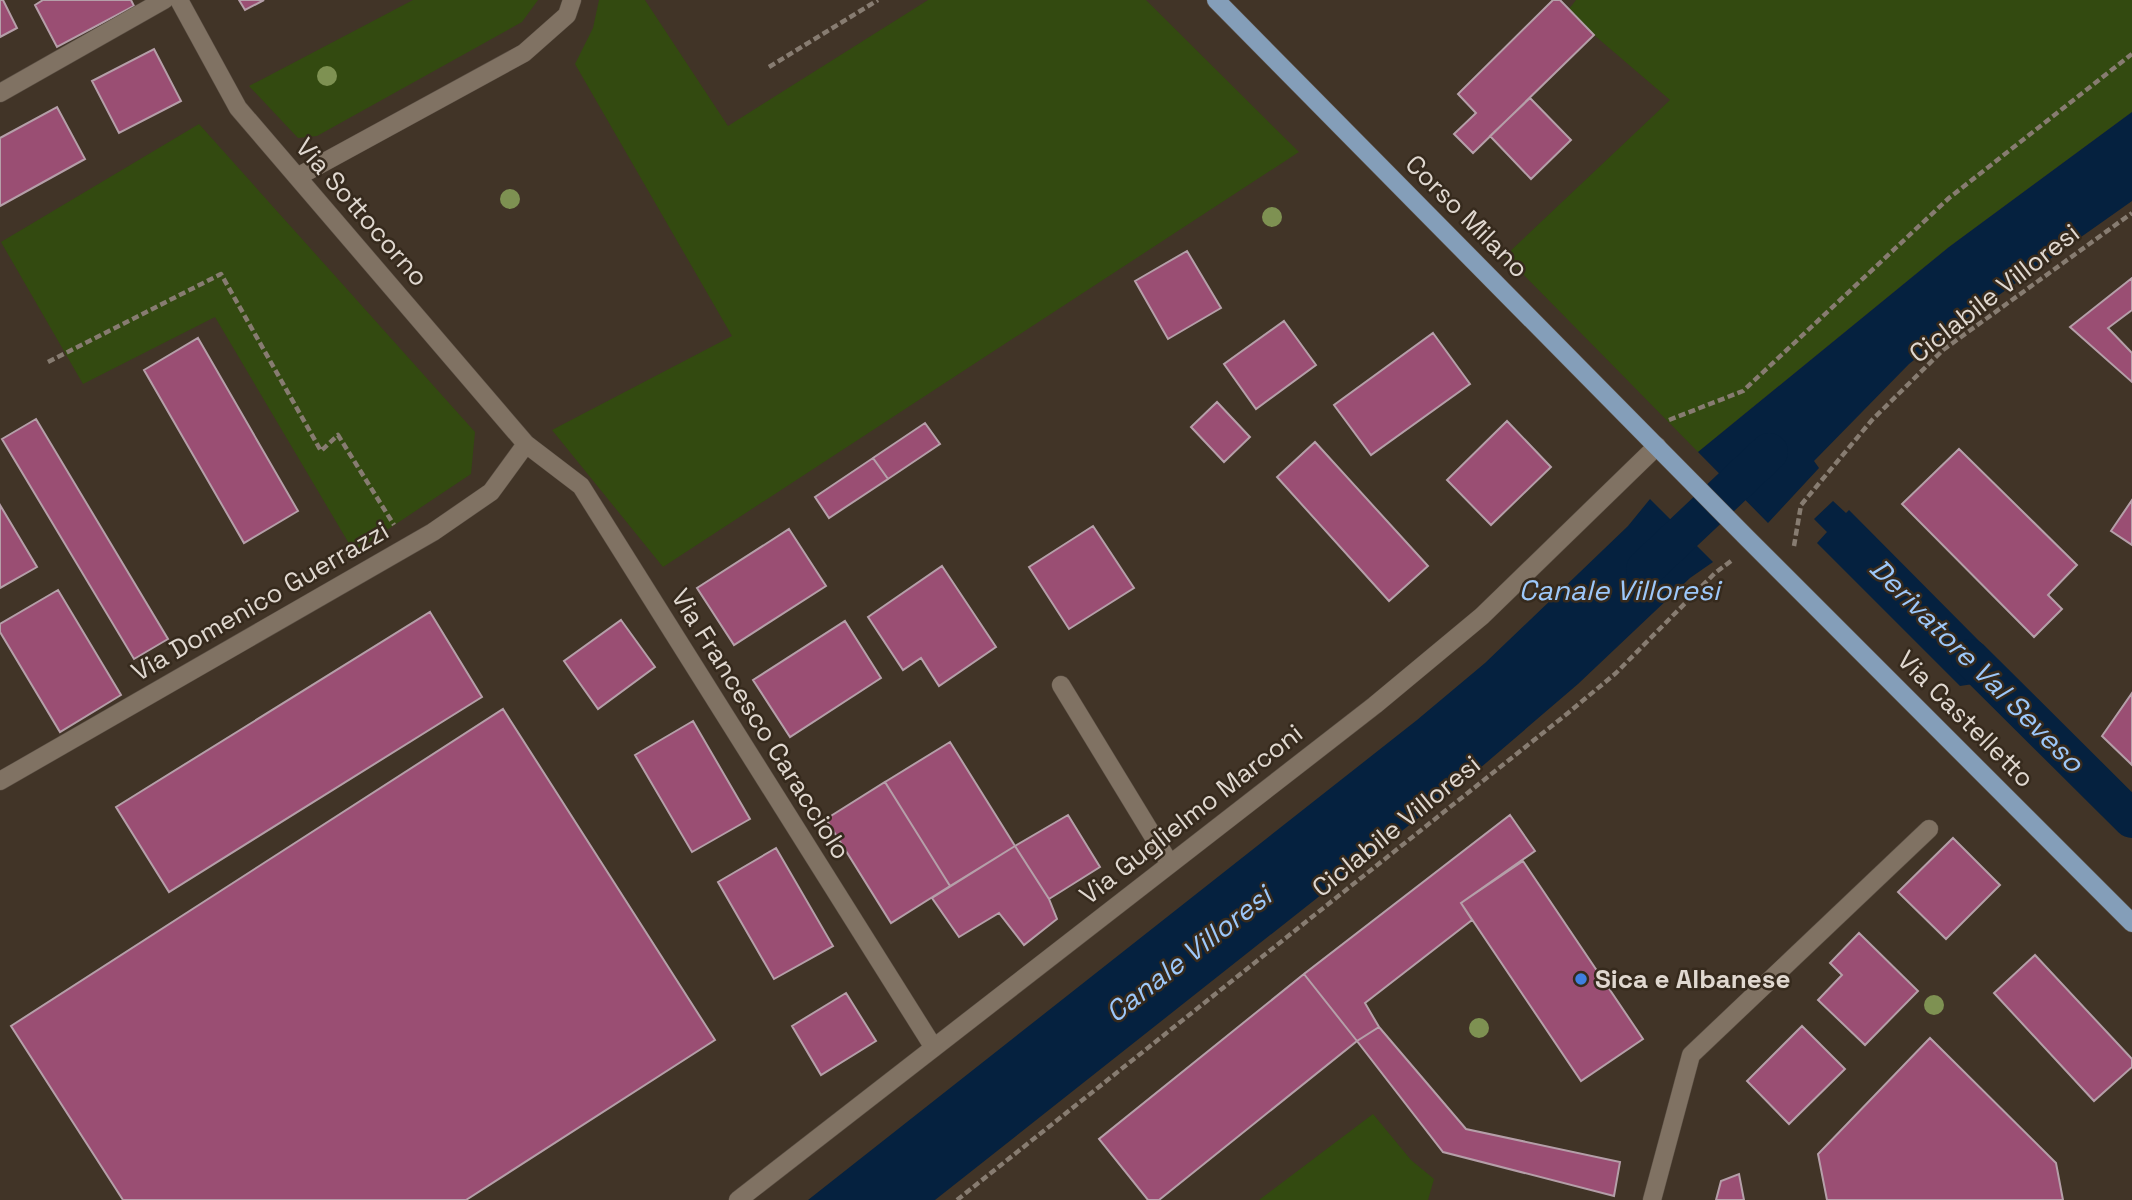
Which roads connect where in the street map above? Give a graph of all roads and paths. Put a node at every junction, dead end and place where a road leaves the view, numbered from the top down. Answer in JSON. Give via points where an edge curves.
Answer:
{"nodes":[{"id":1,"x":164,"y":0,"type":"edge"},
{"id":2,"x":178,"y":0,"type":"edge"},
{"id":3,"x":572,"y":0,"type":"edge"},
{"id":4,"x":878,"y":0,"type":"edge"},
{"id":5,"x":1216,"y":0,"type":"edge"},
{"id":6,"x":2132,"y":54,"type":"edge"},
{"id":7,"x":769,"y":67,"type":"dead end"},
{"id":8,"x":0,"y":93,"type":"edge"},
{"id":9,"x":297,"y":177,"type":"junction"},
{"id":10,"x":2132,"y":213,"type":"edge"},
{"id":11,"x":48,"y":362,"type":"dead end"},
{"id":12,"x":1641,"y":431,"type":"junction"},
{"id":13,"x":526,"y":444,"type":"junction"},
{"id":14,"x":1657,"y":446,"type":"junction"},
{"id":15,"x":1747,"y":538,"type":"joint"},
{"id":16,"x":1794,"y":546,"type":"dead end"},
{"id":17,"x":407,"y":547,"type":"junction"},
{"id":18,"x":1715,"y":573,"type":"dead end"},
{"id":19,"x":1061,"y":685,"type":"dead end"},
{"id":20,"x":0,"y":779,"type":"edge"},
{"id":21,"x":1929,"y":829,"type":"dead end"},
{"id":22,"x":1170,"y":864,"type":"junction"},
{"id":23,"x":2132,"y":923,"type":"edge"},
{"id":24,"x":934,"y":1048,"type":"junction"},
{"id":25,"x":738,"y":1200,"type":"edge"},
{"id":26,"x":957,"y":1200,"type":"edge"},
{"id":27,"x":1652,"y":1200,"type":"edge"}],
"edges":[{"from":1,"to":8,"type":"street"},
{"from":2,"to":9,"type":"street","name":"Via Sottocorno","via":[[238,108]]},
{"from":3,"to":9,"type":"street","via":[[567,15],[524,53]]},
{"from":4,"to":7,"type":"path"},
{"from":5,"to":12,"type":"main road","name":"Corso Milano"},
{"from":6,"to":12,"type":"path","via":[[1949,198],[1743,391]]},
{"from":9,"to":13,"type":"street","name":"Via Sottocorno"},
{"from":10,"to":16,"type":"path","name":"Ciclabile Villoresi","via":[[1934,359],[1872,420],[1801,505]]},
{"from":11,"to":17,"type":"path","via":[[221,274],[321,452],[338,435]]},
{"from":12,"to":14,"type":"main road","name":"Corso Milano"},
{"from":13,"to":17,"type":"street","name":"Via Domenico Guerrazzi","via":[[491,492]]},
{"from":13,"to":24,"type":"street","name":"Via Francesco Caracciolo","via":[[581,486]]},
{"from":14,"to":15,"type":"main road","name":"Corso Milano"},
{"from":14,"to":22,"type":"street","name":"Via Guglielmo Marconi","via":[[1482,615],[1375,705]]},
{"from":15,"to":23,"type":"main road","name":"Via Castelletto"},
{"from":17,"to":20,"type":"street","name":"Via Domenico Guerrazzi"},
{"from":18,"to":26,"type":"path","name":"Ciclabile Villoresi","via":[[1616,673],[1568,713]]},
{"from":19,"to":22,"type":"street"},
{"from":21,"to":27,"type":"street","via":[[1691,1055]]},
{"from":22,"to":24,"type":"street","name":"Via Guglielmo Marconi"},
{"from":24,"to":25,"type":"street","name":"Via Guglielmo Marconi"}]}
